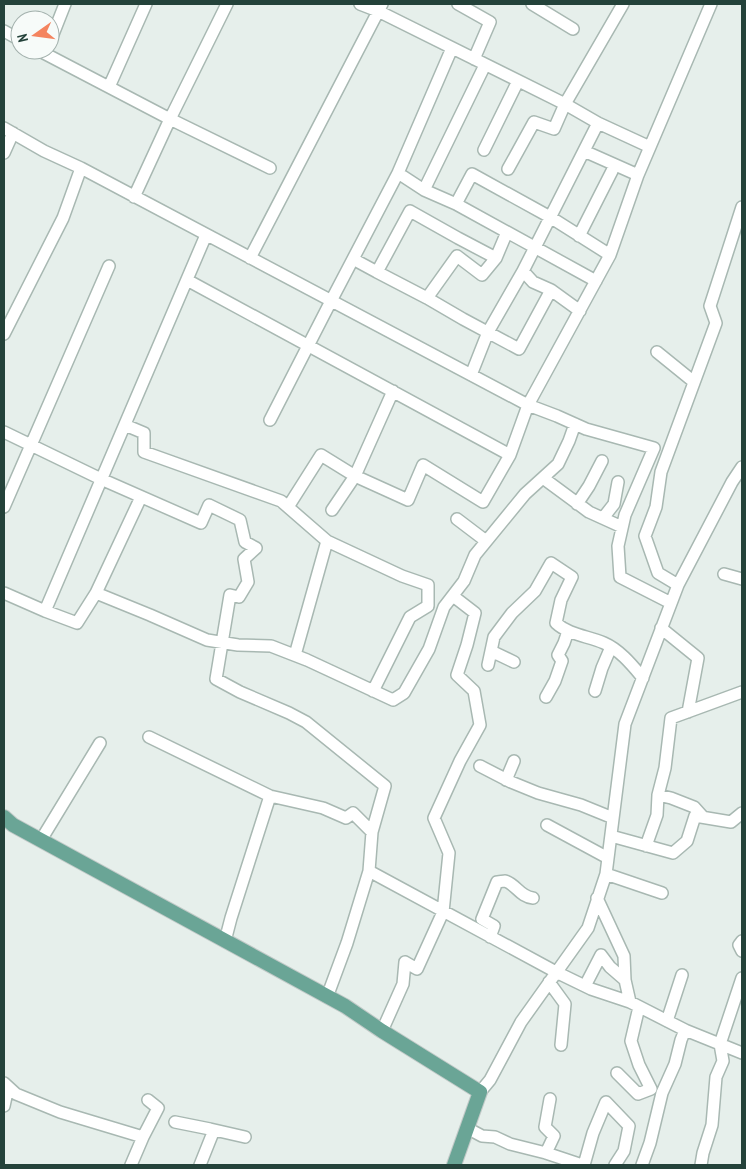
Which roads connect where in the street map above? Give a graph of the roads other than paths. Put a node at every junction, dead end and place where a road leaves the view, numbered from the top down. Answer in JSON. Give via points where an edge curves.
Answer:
{"nodes":[{"id":1,"x":65,"y":4,"type":"edge"},
{"id":2,"x":146,"y":4,"type":"edge"},
{"id":3,"x":227,"y":4,"type":"edge"},
{"id":4,"x":360,"y":4,"type":"edge"},
{"id":5,"x":458,"y":4,"type":"edge"},
{"id":6,"x":532,"y":4,"type":"edge"},
{"id":7,"x":623,"y":4,"type":"edge"},
{"id":8,"x":711,"y":4,"type":"edge"},
{"id":9,"x":380,"y":8,"type":"edge"},
{"id":10,"x":60,"y":17,"type":"edge"},
{"id":11,"x":573,"y":29,"type":"dead end"},
{"id":12,"x":452,"y":48,"type":"junction"},
{"id":13,"x":474,"y":59,"type":"junction"},
{"id":14,"x":60,"y":60,"type":"edge"},
{"id":15,"x":485,"y":65,"type":"junction"},
{"id":16,"x":518,"y":81,"type":"junction"},
{"id":17,"x":109,"y":87,"type":"junction"},
{"id":18,"x":565,"y":104,"type":"junction"},
{"id":19,"x":170,"y":120,"type":"junction"},
{"id":20,"x":598,"y":123,"type":"junction"},
{"id":21,"x":9,"y":131,"type":"edge"},
{"id":22,"x":650,"y":148,"type":"junction"},
{"id":23,"x":484,"y":150,"type":"dead end"},
{"id":24,"x":584,"y":152,"type":"junction"},
{"id":25,"x":4,"y":153,"type":"edge"},
{"id":26,"x":614,"y":165,"type":"junction"},
{"id":27,"x":81,"y":168,"type":"junction"},
{"id":28,"x":270,"y":168,"type":"dead end"},
{"id":29,"x":508,"y":169,"type":"dead end"},
{"id":30,"x":398,"y":173,"type":"junction"},
{"id":31,"x":638,"y":175,"type":"junction"},
{"id":32,"x":424,"y":190,"type":"junction"},
{"id":33,"x":134,"y":197,"type":"junction"},
{"id":34,"x":456,"y":204,"type":"junction"},
{"id":35,"x":742,"y":207,"type":"edge"},
{"id":36,"x":550,"y":217,"type":"junction"},
{"id":37,"x":507,"y":232,"type":"junction"},
{"id":38,"x":206,"y":235,"type":"junction"},
{"id":39,"x":579,"y":236,"type":"junction"},
{"id":40,"x":535,"y":247,"type":"junction"},
{"id":41,"x":610,"y":255,"type":"junction"},
{"id":42,"x":250,"y":258,"type":"junction"},
{"id":43,"x":496,"y":258,"type":"junction"},
{"id":44,"x":353,"y":259,"type":"junction"},
{"id":45,"x":109,"y":266,"type":"dead end"},
{"id":46,"x":523,"y":271,"type":"junction"},
{"id":47,"x":377,"y":272,"type":"junction"},
{"id":48,"x":187,"y":280,"type":"junction"},
{"id":49,"x":596,"y":281,"type":"junction"},
{"id":50,"x":551,"y":290,"type":"junction"},
{"id":51,"x":427,"y":298,"type":"junction"},
{"id":52,"x":331,"y":301,"type":"junction"},
{"id":53,"x":580,"y":311,"type":"junction"},
{"id":54,"x":488,"y":332,"type":"junction"},
{"id":55,"x":4,"y":334,"type":"edge"},
{"id":56,"x":308,"y":345,"type":"junction"},
{"id":57,"x":657,"y":352,"type":"dead end"},
{"id":58,"x":471,"y":375,"type":"junction"},
{"id":59,"x":694,"y":382,"type":"junction"},
{"id":60,"x":393,"y":391,"type":"junction"},
{"id":61,"x":528,"y":406,"type":"junction"},
{"id":62,"x":270,"y":420,"type":"dead end"},
{"id":63,"x":575,"y":424,"type":"junction"},
{"id":64,"x":125,"y":425,"type":"junction"},
{"id":65,"x":4,"y":432,"type":"edge"},
{"id":66,"x":31,"y":446,"type":"junction"},
{"id":67,"x":510,"y":455,"type":"junction"},
{"id":68,"x":602,"y":461,"type":"dead end"},
{"id":69,"x":742,"y":467,"type":"edge"},
{"id":70,"x":356,"y":476,"type":"junction"},
{"id":71,"x":543,"y":478,"type":"junction"},
{"id":72,"x":101,"y":479,"type":"junction"},
{"id":73,"x":618,"y":482,"type":"dead end"},
{"id":74,"x":141,"y":497,"type":"junction"},
{"id":75,"x":577,"y":504,"type":"junction"},
{"id":76,"x":4,"y":507,"type":"edge"},
{"id":77,"x":288,"y":507,"type":"junction"},
{"id":78,"x":332,"y":510,"type":"dead end"},
{"id":79,"x":603,"y":518,"type":"junction"},
{"id":80,"x":457,"y":520,"type":"dead end"},
{"id":81,"x":622,"y":527,"type":"junction"},
{"id":82,"x":327,"y":541,"type":"junction"},
{"id":83,"x":486,"y":541,"type":"junction"},
{"id":84,"x":724,"y":574,"type":"dead end"},
{"id":85,"x":742,"y":579,"type":"edge"},
{"id":86,"x":678,"y":585,"type":"junction"},
{"id":87,"x":4,"y":592,"type":"edge"},
{"id":88,"x":96,"y":594,"type":"junction"},
{"id":89,"x":453,"y":596,"type":"junction"},
{"id":90,"x":671,"y":603,"type":"junction"},
{"id":91,"x":428,"y":606,"type":"junction"},
{"id":92,"x":45,"y":611,"type":"junction"},
{"id":93,"x":438,"y":624,"type":"junction"},
{"id":94,"x":661,"y":628,"type":"junction"},
{"id":95,"x":568,"y":631,"type":"junction"},
{"id":96,"x":222,"y":642,"type":"junction"},
{"id":97,"x":611,"y":647,"type":"junction"},
{"id":98,"x":491,"y":651,"type":"junction"},
{"id":99,"x":295,"y":655,"type":"junction"},
{"id":100,"x":514,"y":662,"type":"dead end"},
{"id":101,"x":488,"y":665,"type":"dead end"},
{"id":102,"x":643,"y":678,"type":"junction"},
{"id":103,"x":595,"y":691,"type":"dead end"},
{"id":104,"x":373,"y":692,"type":"junction"},
{"id":105,"x":742,"y":692,"type":"edge"},
{"id":106,"x":546,"y":698,"type":"dead end"},
{"id":107,"x":688,"y":712,"type":"junction"},
{"id":108,"x":149,"y":737,"type":"dead end"},
{"id":109,"x":100,"y":743,"type":"dead end"},
{"id":110,"x":514,"y":761,"type":"dead end"},
{"id":111,"x":480,"y":766,"type":"dead end"},
{"id":112,"x":506,"y":780,"type":"junction"},
{"id":113,"x":658,"y":795,"type":"junction"},
{"id":114,"x":270,"y":796,"type":"junction"},
{"id":115,"x":742,"y":813,"type":"edge"},
{"id":116,"x":4,"y":816,"type":"edge"},
{"id":117,"x":703,"y":817,"type":"junction"},
{"id":118,"x":613,"y":818,"type":"junction"},
{"id":119,"x":547,"y":826,"type":"dead end"},
{"id":120,"x":372,"y":832,"type":"junction"},
{"id":121,"x":611,"y":836,"type":"junction"},
{"id":122,"x":41,"y":840,"type":"junction"},
{"id":123,"x":646,"y":846,"type":"junction"},
{"id":124,"x":608,"y":858,"type":"junction"},
{"id":125,"x":369,"y":871,"type":"junction"},
{"id":126,"x":606,"y":874,"type":"junction"},
{"id":127,"x":662,"y":893,"type":"dead end"},
{"id":128,"x":532,"y":898,"type":"dead end"},
{"id":129,"x":598,"y":898,"type":"junction"},
{"id":130,"x":443,"y":912,"type":"junction"},
{"id":131,"x":490,"y":937,"type":"junction"},
{"id":132,"x":225,"y":941,"type":"junction"},
{"id":133,"x":742,"y":941,"type":"edge"},
{"id":134,"x":742,"y":951,"type":"edge"},
{"id":135,"x":556,"y":972,"type":"junction"},
{"id":136,"x":682,"y":975,"type":"dead end"},
{"id":137,"x":742,"y":978,"type":"edge"},
{"id":138,"x":625,"y":980,"type":"junction"},
{"id":139,"x":549,"y":982,"type":"junction"},
{"id":140,"x":585,"y":986,"type":"junction"},
{"id":141,"x":328,"y":996,"type":"junction"},
{"id":142,"x":634,"y":1004,"type":"junction"},
{"id":143,"x":667,"y":1021,"type":"junction"},
{"id":144,"x":685,"y":1030,"type":"junction"},
{"id":145,"x":382,"y":1031,"type":"junction"},
{"id":146,"x":720,"y":1044,"type":"junction"},
{"id":147,"x":561,"y":1045,"type":"dead end"},
{"id":148,"x":742,"y":1054,"type":"edge"},
{"id":149,"x":617,"y":1073,"type":"dead end"},
{"id":150,"x":6,"y":1085,"type":"edge"},
{"id":151,"x":480,"y":1092,"type":"junction"},
{"id":152,"x":550,"y":1099,"type":"dead end"},
{"id":153,"x":148,"y":1100,"type":"dead end"},
{"id":154,"x":4,"y":1106,"type":"edge"},
{"id":155,"x":175,"y":1122,"type":"dead end"},
{"id":156,"x":467,"y":1128,"type":"junction"},
{"id":157,"x":214,"y":1130,"type":"junction"},
{"id":158,"x":143,"y":1137,"type":"junction"},
{"id":159,"x":245,"y":1137,"type":"dead end"},
{"id":160,"x":546,"y":1154,"type":"junction"},
{"id":161,"x":131,"y":1165,"type":"edge"},
{"id":162,"x":200,"y":1165,"type":"edge"},
{"id":163,"x":454,"y":1165,"type":"edge"},
{"id":164,"x":583,"y":1165,"type":"edge"},
{"id":165,"x":615,"y":1165,"type":"edge"},
{"id":166,"x":642,"y":1165,"type":"edge"},
{"id":167,"x":701,"y":1165,"type":"edge"}],
"edges":[{"from":1,"to":10,"type":"street"},
{"from":2,"to":17,"type":"street"},
{"from":3,"to":19,"type":"street"},
{"from":4,"to":9,"type":"street"},
{"from":5,"to":13,"type":"street","via":[[490,22]]},
{"from":6,"to":11,"type":"street"},
{"from":7,"to":18,"type":"street"},
{"from":8,"to":22,"type":"street"},
{"from":9,"to":12,"type":"street"},
{"from":9,"to":42,"type":"street"},
{"from":12,"to":13,"type":"street"},
{"from":12,"to":30,"type":"street"},
{"from":13,"to":15,"type":"street"},
{"from":14,"to":17,"type":"street"},
{"from":15,"to":16,"type":"street"},
{"from":15,"to":32,"type":"street"},
{"from":16,"to":18,"type":"street"},
{"from":16,"to":23,"type":"street"},
{"from":17,"to":19,"type":"street"},
{"from":18,"to":20,"type":"street"},
{"from":18,"to":29,"type":"street","via":[[554,129],[534,122]]},
{"from":19,"to":28,"type":"street"},
{"from":19,"to":33,"type":"street"},
{"from":20,"to":22,"type":"street"},
{"from":20,"to":24,"type":"street"},
{"from":21,"to":25,"type":"street"},
{"from":21,"to":27,"type":"street"},
{"from":22,"to":31,"type":"street"},
{"from":24,"to":26,"type":"street"},
{"from":24,"to":36,"type":"street"},
{"from":26,"to":31,"type":"street"},
{"from":26,"to":39,"type":"street"},
{"from":27,"to":33,"type":"street"},
{"from":27,"to":55,"type":"street","via":[[63,218]]},
{"from":30,"to":32,"type":"street"},
{"from":30,"to":44,"type":"street"},
{"from":31,"to":41,"type":"street"},
{"from":32,"to":34,"type":"street"},
{"from":33,"to":38,"type":"street"},
{"from":34,"to":36,"type":"street","via":[[472,174]]},
{"from":34,"to":37,"type":"street"},
{"from":35,"to":59,"type":"street","via":[[710,306],[716,323]]},
{"from":36,"to":39,"type":"street"},
{"from":36,"to":40,"type":"street"},
{"from":37,"to":40,"type":"street"},
{"from":37,"to":43,"type":"street"},
{"from":38,"to":42,"type":"street"},
{"from":38,"to":48,"type":"street"},
{"from":39,"to":41,"type":"street"},
{"from":40,"to":46,"type":"street"},
{"from":40,"to":49,"type":"street"},
{"from":41,"to":49,"type":"street"},
{"from":42,"to":52,"type":"street"},
{"from":43,"to":47,"type":"street","via":[[410,211]]},
{"from":43,"to":51,"type":"street","via":[[482,275],[457,256]]},
{"from":44,"to":47,"type":"street"},
{"from":44,"to":52,"type":"street"},
{"from":45,"to":66,"type":"street"},
{"from":46,"to":50,"type":"street","via":[[533,282]]},
{"from":46,"to":54,"type":"street"},
{"from":47,"to":51,"type":"street"},
{"from":48,"to":56,"type":"street"},
{"from":48,"to":64,"type":"street"},
{"from":49,"to":53,"type":"street"},
{"from":50,"to":53,"type":"street"},
{"from":50,"to":54,"type":"street","via":[[519,348]]},
{"from":51,"to":54,"type":"street"},
{"from":52,"to":56,"type":"street"},
{"from":52,"to":58,"type":"street"},
{"from":53,"to":61,"type":"street"},
{"from":54,"to":58,"type":"street"},
{"from":56,"to":60,"type":"street"},
{"from":56,"to":62,"type":"street"},
{"from":57,"to":59,"type":"street"},
{"from":58,"to":61,"type":"street"},
{"from":59,"to":86,"type":"street","via":[[661,472],[656,507],[645,536],[658,573]]},
{"from":60,"to":67,"type":"street"},
{"from":60,"to":70,"type":"street"},
{"from":61,"to":63,"type":"street"},
{"from":61,"to":67,"type":"street"},
{"from":63,"to":71,"type":"street","via":[[558,464]]},
{"from":63,"to":81,"type":"street","via":[[654,448]]},
{"from":64,"to":72,"type":"street"},
{"from":64,"to":77,"type":"street","via":[[144,434],[144,452],[281,501]]},
{"from":65,"to":66,"type":"street"},
{"from":66,"to":72,"type":"street"},
{"from":66,"to":76,"type":"street"},
{"from":67,"to":70,"type":"street","via":[[483,502],[423,465],[408,500]]},
{"from":68,"to":75,"type":"street"},
{"from":69,"to":86,"type":"street"},
{"from":70,"to":77,"type":"street","via":[[320,455]]},
{"from":70,"to":78,"type":"street"},
{"from":71,"to":75,"type":"street"},
{"from":71,"to":83,"type":"street","via":[[525,494]]},
{"from":72,"to":74,"type":"street"},
{"from":72,"to":92,"type":"street"},
{"from":73,"to":79,"type":"street","via":[[614,504]]},
{"from":74,"to":88,"type":"street"},
{"from":74,"to":96,"type":"street","via":[[201,523],[209,506],[240,520],[245,542],[256,548],[244,560],[248,582],[239,597],[230,595]]},
{"from":75,"to":79,"type":"street"},
{"from":77,"to":82,"type":"street"},
{"from":79,"to":81,"type":"street"},
{"from":80,"to":83,"type":"street"},
{"from":81,"to":90,"type":"street","via":[[618,546],[620,577]]},
{"from":82,"to":91,"type":"street","via":[[428,585]]},
{"from":82,"to":99,"type":"street"},
{"from":83,"to":89,"type":"street"},
{"from":84,"to":85,"type":"street"},
{"from":86,"to":90,"type":"street"},
{"from":87,"to":92,"type":"street"},
{"from":88,"to":92,"type":"street","via":[[77,623]]},
{"from":88,"to":96,"type":"street","via":[[207,640]]},
{"from":89,"to":93,"type":"street","via":[[444,607]]},
{"from":89,"to":130,"type":"street","via":[[475,613],[457,675],[474,691],[480,725],[434,818],[449,853]]},
{"from":90,"to":94,"type":"street"},
{"from":91,"to":93,"type":"street"},
{"from":91,"to":104,"type":"street","via":[[410,617]]},
{"from":93,"to":104,"type":"street","via":[[429,649],[404,693],[393,700]]},
{"from":94,"to":102,"type":"street"},
{"from":94,"to":107,"type":"street","via":[[698,658]]},
{"from":95,"to":97,"type":"street"},
{"from":95,"to":98,"type":"street","via":[[556,623],[561,600],[572,577],[551,563],[535,591],[512,613],[494,637]]},
{"from":95,"to":106,"type":"street","via":[[558,655],[562,661]]},
{"from":96,"to":99,"type":"street","via":[[270,646]]},
{"from":96,"to":120,"type":"street","via":[[216,679],[306,722],[385,786]]},
{"from":97,"to":102,"type":"street","via":[[627,659]]},
{"from":97,"to":103,"type":"street"},
{"from":98,"to":100,"type":"street"},
{"from":98,"to":101,"type":"street"},
{"from":99,"to":104,"type":"street"},
{"from":102,"to":118,"type":"street","via":[[625,724]]},
{"from":105,"to":107,"type":"street"},
{"from":107,"to":113,"type":"street","via":[[671,718]]},
{"from":108,"to":114,"type":"street"},
{"from":109,"to":122,"type":"street"},
{"from":110,"to":112,"type":"street"},
{"from":111,"to":112,"type":"street"},
{"from":112,"to":118,"type":"street"},
{"from":113,"to":117,"type":"street","via":[[694,807]]},
{"from":113,"to":123,"type":"street","via":[[657,815]]},
{"from":114,"to":120,"type":"street","via":[[323,808],[346,818],[353,813]]},
{"from":114,"to":132,"type":"street"},
{"from":115,"to":117,"type":"street","via":[[731,822]]},
{"from":116,"to":122,"type":"main road","via":[[13,825]]},
{"from":117,"to":123,"type":"street","via":[[696,816],[687,841],[673,853]]},
{"from":118,"to":121,"type":"street"},
{"from":119,"to":124,"type":"street"},
{"from":120,"to":125,"type":"street"},
{"from":121,"to":123,"type":"street"},
{"from":121,"to":124,"type":"street"},
{"from":122,"to":132,"type":"main road"},
{"from":124,"to":126,"type":"street"},
{"from":125,"to":130,"type":"street"},
{"from":125,"to":141,"type":"street"},
{"from":126,"to":127,"type":"street"},
{"from":126,"to":129,"type":"street"},
{"from":128,"to":131,"type":"street","via":[[526,898],[505,881],[497,882],[482,919],[494,926]]},
{"from":129,"to":135,"type":"street","via":[[588,928]]},
{"from":129,"to":138,"type":"street","via":[[624,956]]},
{"from":130,"to":131,"type":"street"},
{"from":130,"to":145,"type":"street","via":[[417,969],[405,962],[404,984]]},
{"from":131,"to":135,"type":"street"},
{"from":132,"to":141,"type":"main road"},
{"from":133,"to":134,"type":"street","via":[[739,945]]},
{"from":135,"to":139,"type":"street"},
{"from":135,"to":140,"type":"street"},
{"from":136,"to":143,"type":"street"},
{"from":137,"to":146,"type":"street"},
{"from":138,"to":140,"type":"street","via":[[601,955]]},
{"from":138,"to":142,"type":"street"},
{"from":139,"to":147,"type":"street","via":[[565,1004]]},
{"from":139,"to":151,"type":"street"},
{"from":140,"to":142,"type":"street"},
{"from":141,"to":145,"type":"main road"},
{"from":142,"to":143,"type":"street"},
{"from":142,"to":149,"type":"street","via":[[631,1040],[651,1089],[638,1094]]},
{"from":143,"to":144,"type":"street"},
{"from":144,"to":146,"type":"street"},
{"from":144,"to":166,"type":"street","via":[[676,1064],[662,1092]]},
{"from":145,"to":151,"type":"main road"},
{"from":146,"to":148,"type":"street"},
{"from":146,"to":167,"type":"street","via":[[723,1061],[716,1077],[712,1125]]},
{"from":150,"to":154,"type":"street"},
{"from":150,"to":158,"type":"street","via":[[16,1094],[60,1112]]},
{"from":151,"to":156,"type":"main road"},
{"from":152,"to":160,"type":"street","via":[[545,1127],[554,1136]]},
{"from":153,"to":158,"type":"street","via":[[158,1108]]},
{"from":155,"to":157,"type":"street"},
{"from":156,"to":160,"type":"street","via":[[482,1136],[495,1137]]},
{"from":156,"to":163,"type":"main road"},
{"from":157,"to":159,"type":"street"},
{"from":157,"to":162,"type":"street"},
{"from":158,"to":161,"type":"street"},
{"from":160,"to":164,"type":"street"},
{"from":164,"to":165,"type":"street","via":[[606,1102],[629,1126],[624,1151]]}]}
